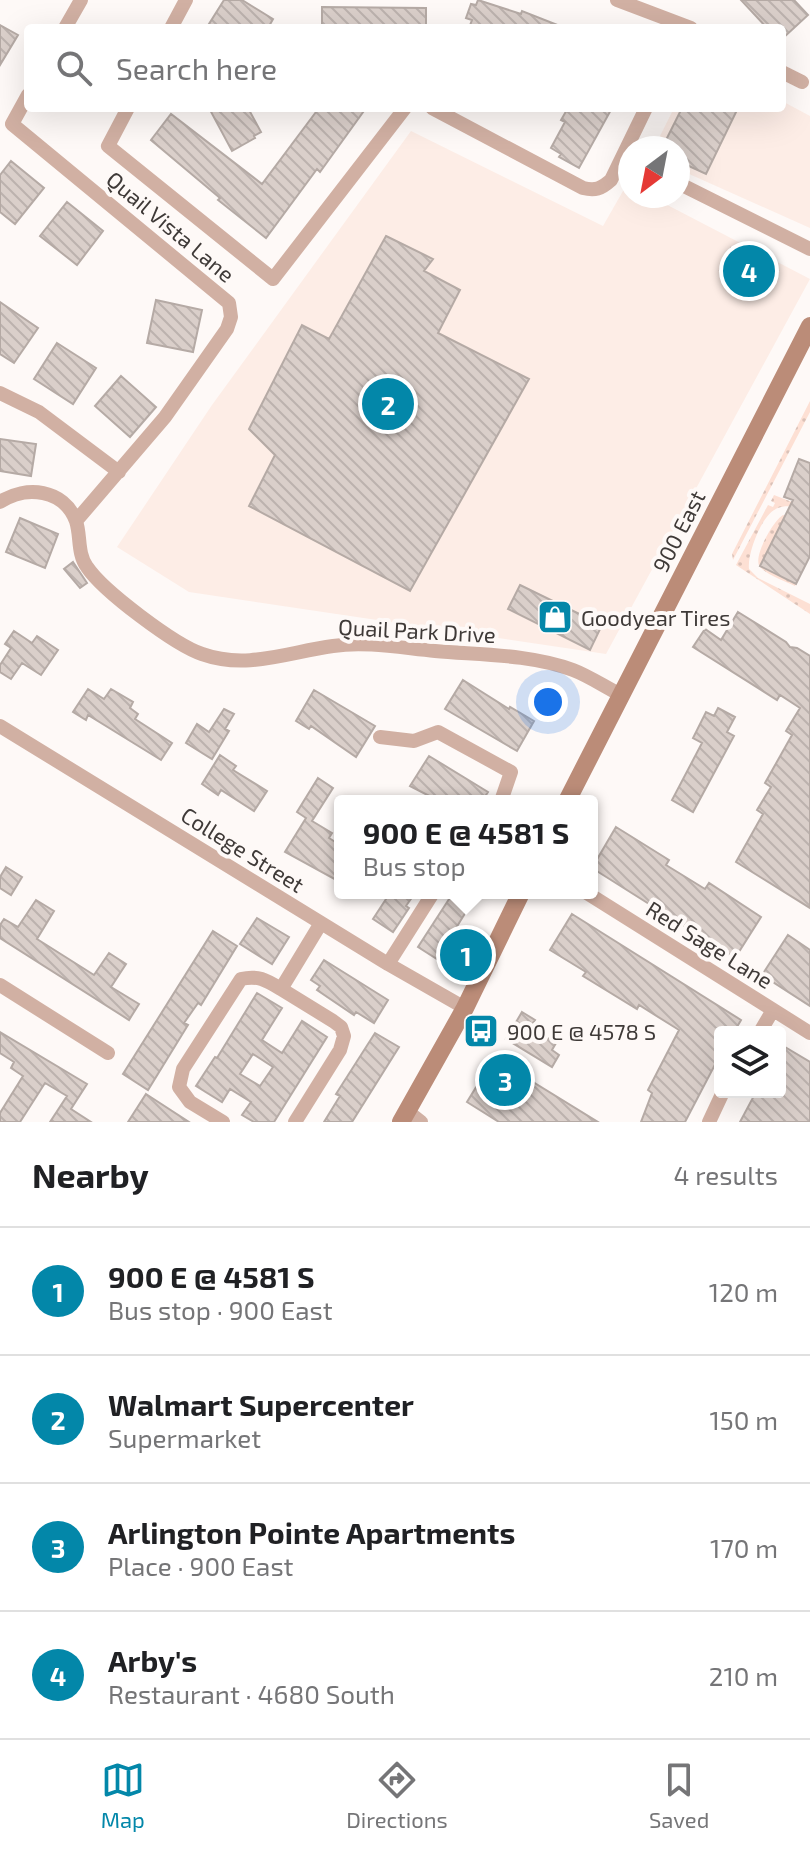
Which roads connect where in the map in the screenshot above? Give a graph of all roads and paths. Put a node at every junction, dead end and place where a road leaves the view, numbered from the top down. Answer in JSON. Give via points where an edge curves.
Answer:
{"nodes":[{"id":1,"x":81,"y":0,"type":"edge"},
{"id":2,"x":186,"y":0,"type":"edge"},
{"id":3,"x":617,"y":0,"type":"edge"},
{"id":4,"x":67,"y":24,"type":"edge"},
{"id":5,"x":173,"y":24,"type":"edge"},
{"id":6,"x":680,"y":24,"type":"edge"},
{"id":7,"x":786,"y":74,"type":"edge"},
{"id":8,"x":802,"y":82,"type":"dead end"},
{"id":9,"x":24,"y":100,"type":"edge"},
{"id":10,"x":126,"y":112,"type":"edge"},
{"id":11,"x":402,"y":112,"type":"edge"},
{"id":12,"x":440,"y":112,"type":"edge"},
{"id":13,"x":644,"y":112,"type":"edge"},
{"id":14,"x":6,"y":125,"type":"edge"},
{"id":15,"x":635,"y":136,"type":"edge"},
{"id":16,"x":618,"y":170,"type":"edge"},
{"id":17,"x":690,"y":189,"type":"edge"},
{"id":18,"x":810,"y":249,"type":"edge"},
{"id":19,"x":810,"y":326,"type":"edge"},
{"id":20,"x":0,"y":393,"type":"edge"},
{"id":21,"x":119,"y":472,"type":"junction"},
{"id":22,"x":0,"y":502,"type":"edge"},
{"id":23,"x":76,"y":521,"type":"junction"},
{"id":24,"x":621,"y":695,"type":"junction"},
{"id":25,"x":0,"y":726,"type":"edge"},
{"id":26,"x":380,"y":737,"type":"dead end"},
{"id":27,"x":503,"y":795,"type":"edge"},
{"id":28,"x":570,"y":795,"type":"edge"},
{"id":29,"x":429,"y":899,"type":"edge"},
{"id":30,"x":518,"y":899,"type":"edge"},
{"id":31,"x":597,"y":899,"type":"edge"},
{"id":32,"x":321,"y":923,"type":"junction"},
{"id":33,"x":388,"y":964,"type":"junction"},
{"id":34,"x":0,"y":985,"type":"edge"},
{"id":35,"x":281,"y":989,"type":"junction"},
{"id":36,"x":465,"y":1008,"type":"junction"},
{"id":37,"x":773,"y":1010,"type":"junction"},
{"id":38,"x":764,"y":1026,"type":"edge"},
{"id":39,"x":810,"y":1033,"type":"edge"},
{"id":40,"x":108,"y":1053,"type":"dead end"},
{"id":41,"x":720,"y":1098,"type":"edge"},
{"id":42,"x":410,"y":1118,"type":"edge"},
{"id":43,"x":223,"y":1122,"type":"edge"},
{"id":44,"x":295,"y":1122,"type":"edge"},
{"id":45,"x":709,"y":1122,"type":"edge"}],
"edges":[{"from":1,"to":4,"type":"street"},
{"from":2,"to":5,"type":"street"},
{"from":3,"to":6,"type":"street"},
{"from":7,"to":8,"type":"street"},
{"from":9,"to":14,"type":"street","name":"Quail Vista Lane"},
{"from":10,"to":11,"type":"street","via":[[108,146],[273,279]]},
{"from":12,"to":16,"type":"street","via":[[583,188],[602,188]]},
{"from":13,"to":15,"type":"street"},
{"from":14,"to":21,"type":"street","name":"Quail Vista Lane","via":[[229,303],[227,329]]},
{"from":17,"to":18,"type":"street"},
{"from":19,"to":24,"type":"main road","name":"900 East"},
{"from":20,"to":21,"type":"street","via":[[39,412]]},
{"from":21,"to":23,"type":"street","name":"Quail Vista Lane"},
{"from":22,"to":23,"type":"street","via":[[39,491],[65,502]]},
{"from":23,"to":24,"type":"street","name":"Quail Park Drive","via":[[82,557],[92,574],[200,654],[260,661],[365,645],[527,659],[572,670]]},
{"from":24,"to":28,"type":"main road","name":"900 East"},
{"from":25,"to":32,"type":"street","name":"College Street"},
{"from":26,"to":27,"type":"street","via":[[414,741],[438,732],[511,772]]},
{"from":29,"to":33,"type":"street"},
{"from":30,"to":36,"type":"main road"},
{"from":31,"to":37,"type":"street","name":"Red Sage Lane"},
{"from":32,"to":33,"type":"street","name":"College Street"},
{"from":32,"to":35,"type":"street"},
{"from":33,"to":36,"type":"street","name":"College Street"},
{"from":34,"to":40,"type":"street"},
{"from":35,"to":43,"type":"street","via":[[253,976],[241,979],[183,1069],[183,1095]]},
{"from":35,"to":44,"type":"street","via":[[333,1021],[344,1036]]},
{"from":36,"to":42,"type":"main road"},
{"from":37,"to":38,"type":"street"},
{"from":37,"to":39,"type":"street","name":"Red Sage Lane"},
{"from":41,"to":45,"type":"street"}]}
